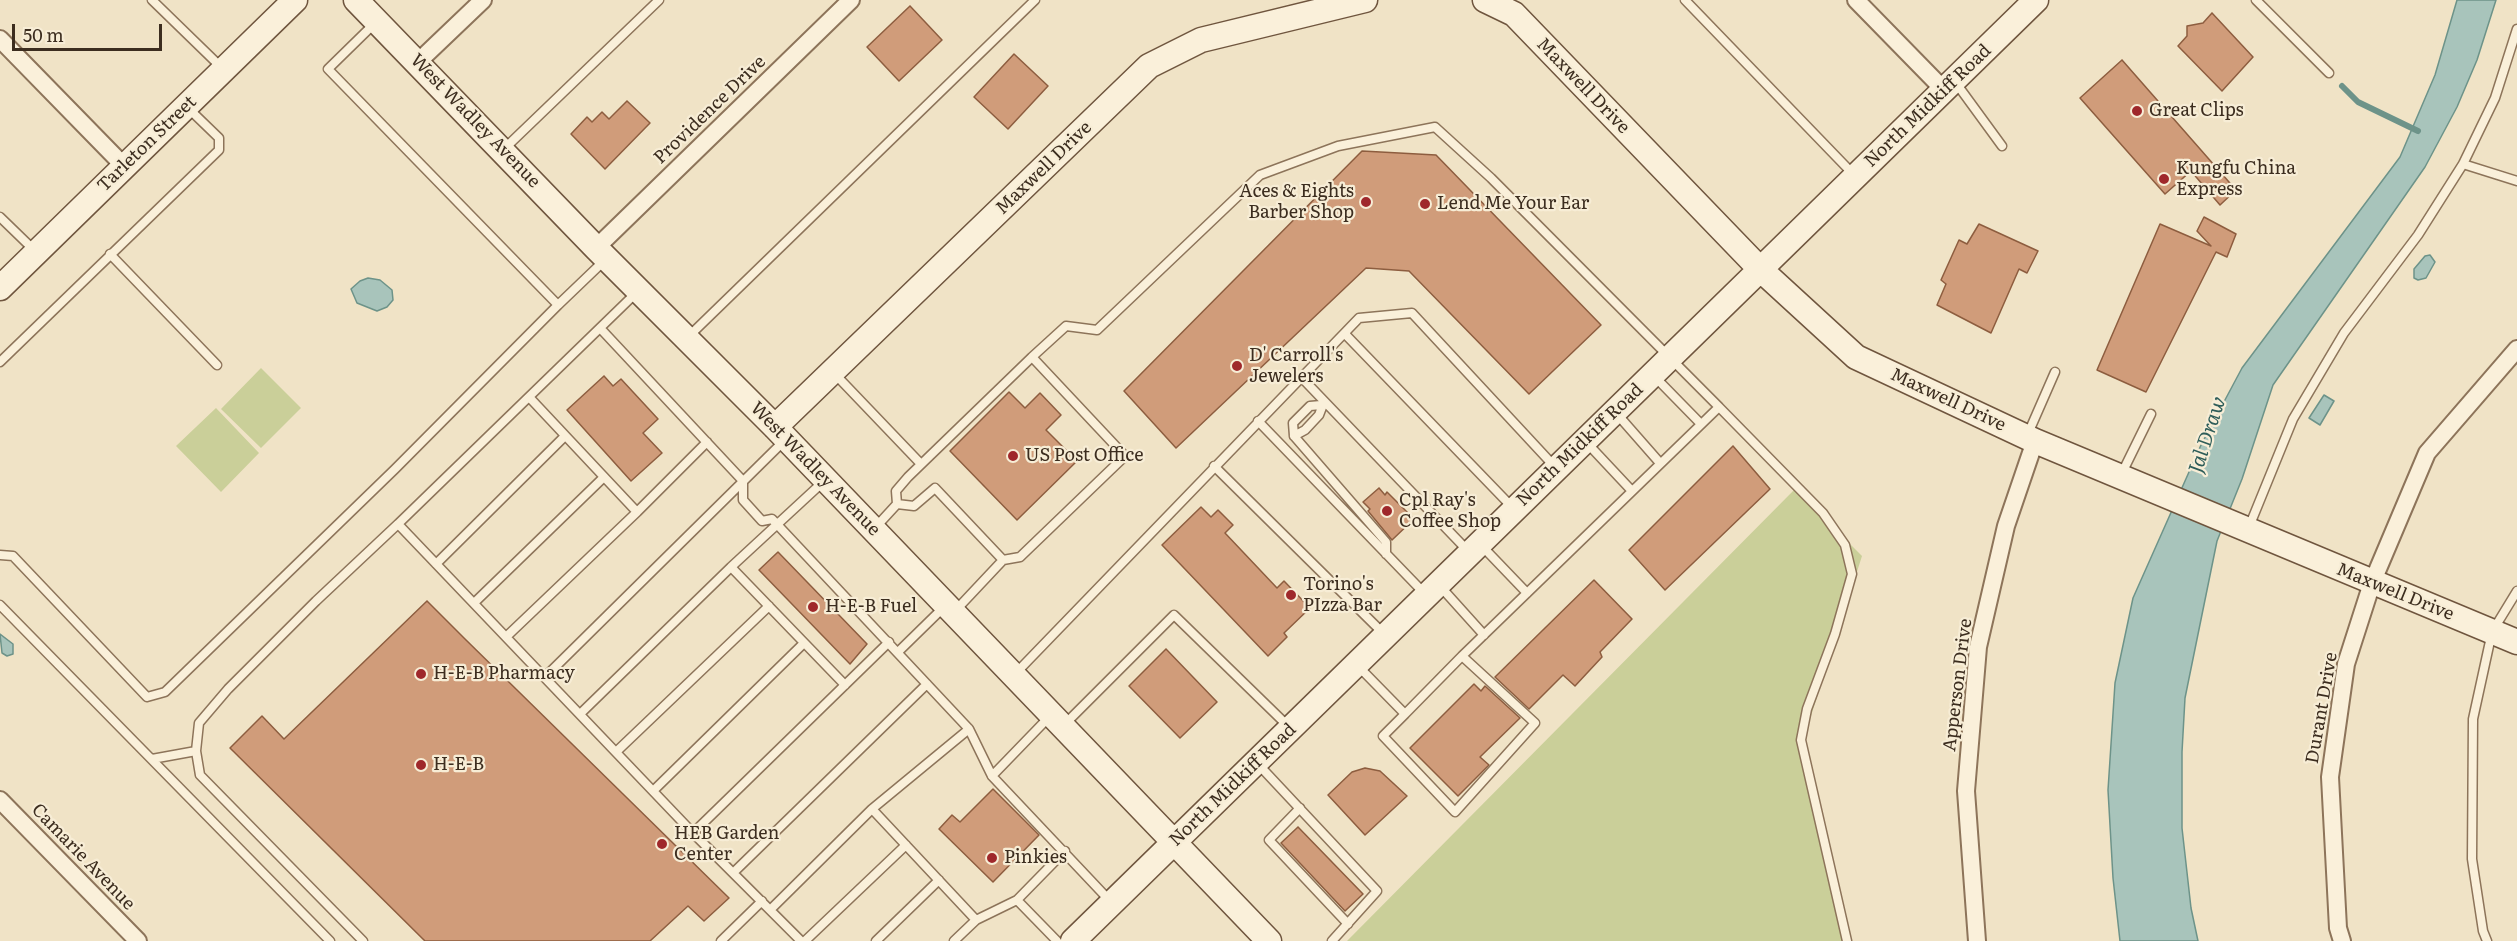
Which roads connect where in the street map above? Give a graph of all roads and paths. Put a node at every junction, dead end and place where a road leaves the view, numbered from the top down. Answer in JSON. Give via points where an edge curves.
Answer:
{"nodes":[{"id":1,"x":152,"y":0,"type":"edge"},
{"id":2,"x":295,"y":0,"type":"edge"},
{"id":3,"x":357,"y":0,"type":"edge"},
{"id":4,"x":483,"y":0,"type":"edge"},
{"id":5,"x":659,"y":0,"type":"edge"},
{"id":6,"x":851,"y":0,"type":"edge"},
{"id":7,"x":1035,"y":0,"type":"edge"},
{"id":8,"x":1365,"y":0,"type":"edge"},
{"id":9,"x":1485,"y":0,"type":"edge"},
{"id":10,"x":1685,"y":0,"type":"edge"},
{"id":11,"x":1857,"y":0,"type":"edge"},
{"id":12,"x":2036,"y":0,"type":"edge"},
{"id":13,"x":2256,"y":0,"type":"edge"},
{"id":14,"x":377,"y":21,"type":"junction"},
{"id":15,"x":2517,"y":29,"type":"edge"},
{"id":16,"x":0,"y":39,"type":"edge"},
{"id":17,"x":418,"y":62,"type":"junction"},
{"id":18,"x":224,"y":69,"type":"junction"},
{"id":19,"x":2329,"y":74,"type":"dead end"},
{"id":20,"x":1949,"y":85,"type":"junction"},
{"id":21,"x":186,"y":106,"type":"junction"},
{"id":22,"x":2002,"y":146,"type":"dead end"},
{"id":23,"x":503,"y":151,"type":"junction"},
{"id":24,"x":2463,"y":164,"type":"junction"},
{"id":25,"x":124,"y":166,"type":"junction"},
{"id":26,"x":1855,"y":176,"type":"junction"},
{"id":27,"x":2517,"y":181,"type":"edge"},
{"id":28,"x":0,"y":217,"type":"edge"},
{"id":29,"x":36,"y":253,"type":"junction"},
{"id":30,"x":602,"y":253,"type":"junction"},
{"id":31,"x":110,"y":254,"type":"junction"},
{"id":32,"x":1760,"y":269,"type":"junction"},
{"id":33,"x":0,"y":288,"type":"edge"},
{"id":34,"x":639,"y":290,"type":"junction"},
{"id":35,"x":558,"y":305,"type":"junction"},
{"id":36,"x":600,"y":328,"type":"junction"},
{"id":37,"x":1345,"y":334,"type":"junction"},
{"id":38,"x":687,"y":339,"type":"junction"},
{"id":39,"x":2517,"y":349,"type":"edge"},
{"id":40,"x":1032,"y":357,"type":"junction"},
{"id":41,"x":1670,"y":357,"type":"junction"},
{"id":42,"x":0,"y":362,"type":"edge"},
{"id":43,"x":217,"y":365,"type":"dead end"},
{"id":44,"x":832,"y":372,"type":"junction"},
{"id":45,"x":2055,"y":372,"type":"dead end"},
{"id":46,"x":1652,"y":374,"type":"junction"},
{"id":47,"x":1302,"y":378,"type":"junction"},
{"id":48,"x":529,"y":397,"type":"junction"},
{"id":49,"x":1322,"y":404,"type":"junction"},
{"id":50,"x":1719,"y":407,"type":"junction"},
{"id":51,"x":1615,"y":411,"type":"junction"},
{"id":52,"x":2151,"y":414,"type":"dead end"},
{"id":53,"x":1258,"y":421,"type":"junction"},
{"id":54,"x":1701,"y":424,"type":"junction"},
{"id":55,"x":781,"y":433,"type":"junction"},
{"id":56,"x":565,"y":436,"type":"junction"},
{"id":57,"x":1294,"y":436,"type":"junction"},
{"id":58,"x":2031,"y":439,"type":"junction"},
{"id":59,"x":1585,"y":441,"type":"junction"},
{"id":60,"x":707,"y":442,"type":"junction"},
{"id":61,"x":1660,"y":464,"type":"junction"},
{"id":62,"x":921,"y":465,"type":"junction"},
{"id":63,"x":1215,"y":466,"type":"junction"},
{"id":64,"x":1556,"y":468,"type":"junction"},
{"id":65,"x":2120,"y":476,"type":"junction"},
{"id":66,"x":604,"y":477,"type":"junction"},
{"id":67,"x":825,"y":479,"type":"junction"},
{"id":68,"x":744,"y":481,"type":"junction"},
{"id":69,"x":1632,"y":491,"type":"junction"},
{"id":70,"x":897,"y":504,"type":"junction"},
{"id":71,"x":1514,"y":510,"type":"junction"},
{"id":72,"x":638,"y":512,"type":"junction"},
{"id":73,"x":398,"y":524,"type":"junction"},
{"id":74,"x":778,"y":525,"type":"junction"},
{"id":75,"x":874,"y":530,"type":"junction"},
{"id":76,"x":2247,"y":530,"type":"junction"},
{"id":77,"x":1475,"y":549,"type":"junction"},
{"id":78,"x":1386,"y":554,"type":"junction"},
{"id":79,"x":0,"y":555,"type":"edge"},
{"id":80,"x":1003,"y":560,"type":"junction"},
{"id":81,"x":436,"y":564,"type":"junction"},
{"id":82,"x":731,"y":567,"type":"junction"},
{"id":83,"x":2372,"y":583,"type":"junction"},
{"id":84,"x":1432,"y":590,"type":"junction"},
{"id":85,"x":2517,"y":591,"type":"edge"},
{"id":86,"x":1527,"y":593,"type":"junction"},
{"id":87,"x":474,"y":603,"type":"junction"},
{"id":88,"x":0,"y":605,"type":"edge"},
{"id":89,"x":769,"y":606,"type":"junction"},
{"id":90,"x":950,"y":609,"type":"junction"},
{"id":91,"x":2492,"y":632,"type":"junction"},
{"id":92,"x":1385,"y":635,"type":"junction"},
{"id":93,"x":1484,"y":635,"type":"junction"},
{"id":94,"x":506,"y":637,"type":"junction"},
{"id":95,"x":889,"y":642,"type":"junction"},
{"id":96,"x":2517,"y":642,"type":"edge"},
{"id":97,"x":804,"y":643,"type":"junction"},
{"id":98,"x":898,"y":652,"type":"junction"},
{"id":99,"x":1462,"y":656,"type":"junction"},
{"id":100,"x":1356,"y":665,"type":"junction"},
{"id":101,"x":1014,"y":675,"type":"junction"},
{"id":102,"x":545,"y":678,"type":"junction"},
{"id":103,"x":927,"y":684,"type":"junction"},
{"id":104,"x":845,"y":686,"type":"junction"},
{"id":105,"x":580,"y":714,"type":"junction"},
{"id":106,"x":1405,"y":714,"type":"junction"},
{"id":107,"x":1057,"y":721,"type":"junction"},
{"id":108,"x":969,"y":729,"type":"junction"},
{"id":109,"x":1291,"y":729,"type":"junction"},
{"id":110,"x":196,"y":751,"type":"junction"},
{"id":111,"x":616,"y":752,"type":"junction"},
{"id":112,"x":152,"y":759,"type":"junction"},
{"id":113,"x":1257,"y":762,"type":"junction"},
{"id":114,"x":992,"y":776,"type":"junction"},
{"id":115,"x":653,"y":791,"type":"junction"},
{"id":116,"x":0,"y":800,"type":"edge"},
{"id":117,"x":1300,"y":808,"type":"junction"},
{"id":118,"x":872,"y":809,"type":"junction"},
{"id":119,"x":693,"y":833,"type":"junction"},
{"id":120,"x":1175,"y":843,"type":"junction"},
{"id":121,"x":906,"y":845,"type":"junction"},
{"id":122,"x":1065,"y":851,"type":"junction"},
{"id":123,"x":733,"y":873,"type":"junction"},
{"id":124,"x":939,"y":880,"type":"junction"},
{"id":125,"x":1017,"y":900,"type":"junction"},
{"id":126,"x":762,"y":901,"type":"junction"},
{"id":127,"x":1112,"y":903,"type":"junction"},
{"id":128,"x":770,"y":910,"type":"junction"},
{"id":129,"x":976,"y":920,"type":"junction"},
{"id":130,"x":1348,"y":924,"type":"junction"},
{"id":131,"x":138,"y":941,"type":"edge"},
{"id":132,"x":330,"y":941,"type":"edge"},
{"id":133,"x":363,"y":941,"type":"edge"},
{"id":134,"x":721,"y":941,"type":"edge"},
{"id":135,"x":803,"y":941,"type":"edge"},
{"id":136,"x":876,"y":941,"type":"edge"},
{"id":137,"x":954,"y":941,"type":"edge"},
{"id":138,"x":1058,"y":941,"type":"edge"},
{"id":139,"x":1073,"y":941,"type":"edge"},
{"id":140,"x":1269,"y":941,"type":"edge"},
{"id":141,"x":1332,"y":941,"type":"edge"},
{"id":142,"x":1847,"y":941,"type":"edge"},
{"id":143,"x":1977,"y":941,"type":"edge"},
{"id":144,"x":2342,"y":941,"type":"edge"},
{"id":145,"x":2487,"y":941,"type":"edge"}],
"edges":[{"from":1,"to":18,"type":"lane"},
{"from":2,"to":18,"type":"main road","name":"Tarleton Street"},
{"from":3,"to":14,"type":"main road","name":"West Wadley Avenue"},
{"from":4,"to":17,"type":"street"},
{"from":5,"to":23,"type":"lane"},
{"from":6,"to":30,"type":"street","name":"Providence Drive"},
{"from":7,"to":38,"type":"lane"},
{"from":8,"to":44,"type":"main road","name":"Maxwell Drive","via":[[1201,40],[1149,66]]},
{"from":9,"to":32,"type":"main road","name":"Maxwell Drive","via":[[1514,14]]},
{"from":10,"to":26,"type":"lane"},
{"from":11,"to":20,"type":"street"},
{"from":12,"to":20,"type":"main road","name":"North Midkiff Road"},
{"from":13,"to":19,"type":"lane"},
{"from":14,"to":17,"type":"main road","name":"West Wadley Avenue"},
{"from":14,"to":35,"type":"lane","via":[[328,69]]},
{"from":15,"to":24,"type":"lane","via":[[2495,98]]},
{"from":16,"to":25,"type":"street"},
{"from":17,"to":23,"type":"main road","name":"West Wadley Avenue"},
{"from":18,"to":21,"type":"main road","name":"Tarleton Street"},
{"from":20,"to":22,"type":"lane"},
{"from":20,"to":26,"type":"main road","name":"North Midkiff Road"},
{"from":21,"to":25,"type":"main road","name":"Tarleton Street"},
{"from":21,"to":31,"type":"lane","via":[[219,138],[219,150]]},
{"from":23,"to":30,"type":"main road","name":"West Wadley Avenue"},
{"from":24,"to":27,"type":"lane"},
{"from":24,"to":76,"type":"lane","via":[[2418,235],[2344,333],[2293,419]]},
{"from":25,"to":29,"type":"main road","name":"Tarleton Street"},
{"from":26,"to":32,"type":"main road","name":"North Midkiff Road"},
{"from":28,"to":29,"type":"lane"},
{"from":29,"to":33,"type":"main road","name":"Tarleton Street"},
{"from":30,"to":34,"type":"main road","name":"West Wadley Avenue"},
{"from":30,"to":35,"type":"lane"},
{"from":31,"to":42,"type":"lane"},
{"from":31,"to":43,"type":"lane"},
{"from":32,"to":41,"type":"main road","name":"North Midkiff Road"},
{"from":32,"to":58,"type":"main road","name":"Maxwell Drive","via":[[1856,357]]},
{"from":34,"to":36,"type":"lane"},
{"from":34,"to":38,"type":"main road","name":"West Wadley Avenue"},
{"from":35,"to":79,"type":"lane","via":[[165,692],[147,697],[13,556]]},
{"from":36,"to":48,"type":"lane"},
{"from":36,"to":60,"type":"lane"},
{"from":37,"to":47,"type":"lane"},
{"from":37,"to":64,"type":"lane","via":[[1359,318],[1412,313]]},
{"from":37,"to":71,"type":"lane"},
{"from":38,"to":55,"type":"main road","name":"West Wadley Avenue"},
{"from":39,"to":83,"type":"street","name":"Durant Drive","via":[[2427,453]]},
{"from":40,"to":41,"type":"lane","via":[[1066,326],[1097,330],[1260,175],[1338,146],[1435,127]]},
{"from":40,"to":62,"type":"lane"},
{"from":40,"to":80,"type":"lane","via":[[1125,456],[1020,557]]},
{"from":41,"to":46,"type":"main road","name":"North Midkiff Road"},
{"from":41,"to":50,"type":"lane"},
{"from":44,"to":55,"type":"main road","name":"Maxwell Drive"},
{"from":44,"to":62,"type":"lane"},
{"from":45,"to":58,"type":"lane"},
{"from":46,"to":51,"type":"main road","name":"North Midkiff Road"},
{"from":46,"to":54,"type":"lane"},
{"from":47,"to":49,"type":"lane"},
{"from":47,"to":53,"type":"lane"},
{"from":48,"to":56,"type":"lane"},
{"from":48,"to":73,"type":"lane"},
{"from":49,"to":57,"type":"lane","via":[[1312,423]]},
{"from":49,"to":57,"type":"lane","via":[[1310,406],[1293,423]]},
{"from":49,"to":77,"type":"lane"},
{"from":50,"to":54,"type":"lane"},
{"from":50,"to":142,"type":"lane","via":[[1822,513],[1845,545],[1851,574],[1835,634],[1807,708],[1802,740]]},
{"from":51,"to":59,"type":"main road","name":"North Midkiff Road"},
{"from":51,"to":61,"type":"lane"},
{"from":52,"to":65,"type":"lane"},
{"from":53,"to":63,"type":"lane"},
{"from":53,"to":78,"type":"lane"},
{"from":54,"to":61,"type":"lane"},
{"from":55,"to":67,"type":"main road","name":"West Wadley Avenue"},
{"from":55,"to":68,"type":"lane"},
{"from":56,"to":66,"type":"lane"},
{"from":56,"to":81,"type":"lane"},
{"from":57,"to":78,"type":"lane","via":[[1386,542]]},
{"from":58,"to":65,"type":"main road","name":"Maxwell Drive"},
{"from":58,"to":143,"type":"street","name":"Apperson Drive","via":[[1978,647],[1966,790]]},
{"from":59,"to":64,"type":"main road","name":"North Midkiff Road"},
{"from":59,"to":69,"type":"lane"},
{"from":60,"to":68,"type":"lane"},
{"from":60,"to":72,"type":"lane"},
{"from":61,"to":69,"type":"lane"},
{"from":62,"to":70,"type":"lane","via":[[896,490]]},
{"from":63,"to":92,"type":"lane"},
{"from":63,"to":101,"type":"lane"},
{"from":64,"to":71,"type":"main road","name":"North Midkiff Road"},
{"from":65,"to":76,"type":"main road","name":"Maxwell Drive"},
{"from":66,"to":72,"type":"lane"},
{"from":66,"to":87,"type":"lane"},
{"from":67,"to":74,"type":"lane"},
{"from":67,"to":75,"type":"main road","name":"West Wadley Avenue"},
{"from":68,"to":74,"type":"lane","via":[[743,500],[762,521],[772,519]]},
{"from":68,"to":102,"type":"lane"},
{"from":69,"to":86,"type":"lane"},
{"from":70,"to":75,"type":"lane"},
{"from":70,"to":80,"type":"lane","via":[[914,506],[935,488]]},
{"from":71,"to":77,"type":"main road","name":"North Midkiff Road"},
{"from":72,"to":94,"type":"lane"},
{"from":73,"to":81,"type":"lane"},
{"from":73,"to":110,"type":"lane","via":[[228,689],[199,723]]},
{"from":74,"to":82,"type":"lane"},
{"from":74,"to":95,"type":"lane"},
{"from":75,"to":90,"type":"main road","name":"West Wadley Avenue"},
{"from":76,"to":83,"type":"main road","name":"Maxwell Drive"},
{"from":77,"to":84,"type":"main road","name":"North Midkiff Road"},
{"from":77,"to":86,"type":"lane"},
{"from":78,"to":84,"type":"lane"},
{"from":80,"to":90,"type":"lane"},
{"from":81,"to":87,"type":"lane"},
{"from":82,"to":89,"type":"lane"},
{"from":82,"to":105,"type":"lane"},
{"from":83,"to":91,"type":"main road","name":"Maxwell Drive"},
{"from":83,"to":144,"type":"street","name":"Durant Drive","via":[[2346,664],[2330,777],[2338,928]]},
{"from":84,"to":92,"type":"main road","name":"North Midkiff Road"},
{"from":84,"to":93,"type":"lane"},
{"from":85,"to":91,"type":"lane"},
{"from":86,"to":93,"type":"lane"},
{"from":87,"to":94,"type":"lane"},
{"from":88,"to":112,"type":"lane"},
{"from":89,"to":97,"type":"lane"},
{"from":89,"to":111,"type":"lane"},
{"from":90,"to":98,"type":"lane"},
{"from":90,"to":101,"type":"main road","name":"West Wadley Avenue"},
{"from":91,"to":96,"type":"main road","name":"Maxwell Drive"},
{"from":91,"to":145,"type":"lane","via":[[2473,719],[2472,858],[2482,931]]},
{"from":92,"to":100,"type":"main road","name":"North Midkiff Road"},
{"from":93,"to":99,"type":"lane"},
{"from":94,"to":102,"type":"lane"},
{"from":95,"to":98,"type":"lane"},
{"from":95,"to":104,"type":"lane"},
{"from":97,"to":104,"type":"lane"},
{"from":97,"to":115,"type":"lane"},
{"from":98,"to":103,"type":"lane"},
{"from":99,"to":106,"type":"lane"},
{"from":99,"to":106,"type":"lane","via":[[1535,723],[1455,812],[1383,736]]},
{"from":100,"to":106,"type":"lane"},
{"from":100,"to":109,"type":"main road","name":"North Midkiff Road"},
{"from":101,"to":107,"type":"main road","name":"West Wadley Avenue"},
{"from":102,"to":105,"type":"lane"},
{"from":103,"to":108,"type":"lane"},
{"from":103,"to":123,"type":"lane"},
{"from":104,"to":119,"type":"lane"},
{"from":105,"to":111,"type":"lane"},
{"from":107,"to":109,"type":"lane","via":[[1174,615]]},
{"from":107,"to":114,"type":"lane"},
{"from":107,"to":120,"type":"main road","name":"West Wadley Avenue"},
{"from":108,"to":114,"type":"lane"},
{"from":108,"to":118,"type":"lane"},
{"from":109,"to":113,"type":"main road","name":"North Midkiff Road"},
{"from":110,"to":112,"type":"lane"},
{"from":110,"to":133,"type":"lane","via":[[200,775]]},
{"from":111,"to":115,"type":"lane"},
{"from":112,"to":132,"type":"lane"},
{"from":113,"to":117,"type":"lane"},
{"from":113,"to":120,"type":"main road","name":"North Midkiff Road"},
{"from":114,"to":122,"type":"lane"},
{"from":115,"to":119,"type":"lane"},
{"from":116,"to":131,"type":"street","name":"Camarie Avenue"},
{"from":117,"to":130,"type":"lane","via":[[1377,891]]},
{"from":117,"to":130,"type":"lane","via":[[1269,840]]},
{"from":118,"to":121,"type":"lane"},
{"from":118,"to":128,"type":"lane"},
{"from":119,"to":123,"type":"lane"},
{"from":120,"to":127,"type":"main road","name":"North Midkiff Road"},
{"from":120,"to":140,"type":"main road","name":"West Wadley Avenue"},
{"from":121,"to":124,"type":"lane"},
{"from":121,"to":135,"type":"lane"},
{"from":122,"to":125,"type":"lane"},
{"from":122,"to":127,"type":"lane"},
{"from":123,"to":126,"type":"lane"},
{"from":124,"to":129,"type":"lane"},
{"from":124,"to":136,"type":"lane"},
{"from":125,"to":129,"type":"lane"},
{"from":125,"to":138,"type":"lane"},
{"from":126,"to":128,"type":"lane"},
{"from":126,"to":134,"type":"lane"},
{"from":127,"to":139,"type":"main road","name":"North Midkiff Road"},
{"from":128,"to":135,"type":"lane"},
{"from":129,"to":137,"type":"lane"},
{"from":130,"to":141,"type":"lane"}]}
